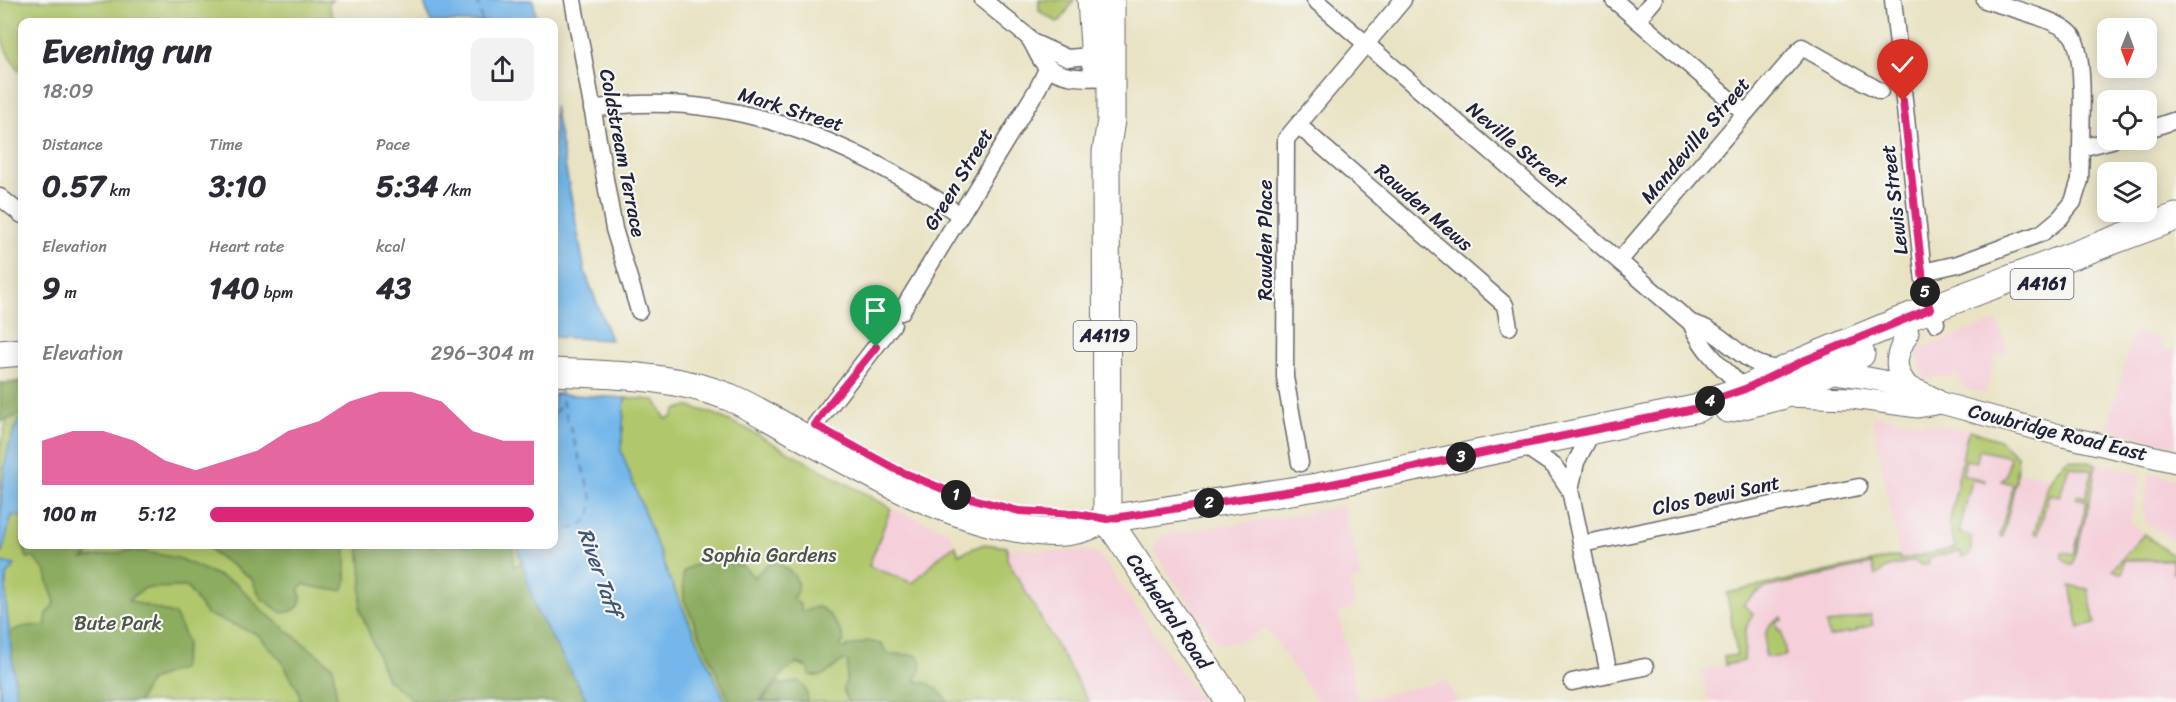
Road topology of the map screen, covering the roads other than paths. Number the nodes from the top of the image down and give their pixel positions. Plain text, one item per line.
1 (573, 0) edge
2 (983, 0) edge
3 (1091, 0) edge
4 (1111, 0) edge
5 (1315, 0) edge
6 (1403, 0) edge
7 (1614, 0) edge
8 (1654, 0) edge
9 (1893, 0) edge
10 (1985, 0) edge
11 (1637, 20) junction
12 (1034, 43) junction
13 (1365, 44) junction
14 (1103, 66) junction
15 (1048, 67) junction
16 (1880, 91) dead end
17 (592, 109) junction
18 (1745, 113) junction
19 (2176, 120) edge
20 (1298, 125) junction
21 (2157, 126) edge
22 (2097, 144) edge
23 (2081, 148) junction
24 (0, 197) edge
25 (18, 212) edge
26 (960, 214) junction
27 (2176, 217) edge
28 (2176, 235) edge
29 (1620, 260) junction
30 (1923, 272) junction
31 (639, 311) dead end
32 (1933, 316) junction
33 (1691, 323) junction
34 (1509, 327) dead end
35 (1908, 333) junction
36 (18, 352) edge
37 (0, 354) edge
38 (558, 357) edge
39 (630, 368) junction
40 (1788, 369) junction
41 (558, 372) edge
42 (1827, 372) junction
43 (1909, 388) junction
44 (1745, 389) junction
45 (1781, 396) junction
46 (1941, 403) junction
47 (1699, 408) junction
48 (815, 425) junction
49 (1593, 430) junction
50 (1522, 445) junction
51 (2176, 462) edge
52 (1300, 463) dead end
53 (1859, 486) dead end
54 (1570, 490) junction
55 (1107, 519) junction
56 (1582, 544) junction
57 (1645, 667) dead end
58 (1609, 674) junction
59 (1572, 682) dead end
60 (1230, 702) edge

1 - 17 street, Coldstream Terrace
2 - 12 street
3 - 14 main road, A4119
4 - 14 main road, A4119
5 - 13 street, Neville Street
6 - 13 street, Rawden Place
7 - 11 street
8 - 11 street
9 - 30 street, Lewis Street
10 - 23 street
11 - 18 street
12 - 14 street
12 - 15 street
13 - 20 street, Rawden Place
13 - 29 street, Neville Street
14 - 15 street
14 - 55 main road, A4119
15 - 26 street, Green Street
16 - 18 street, Mandeville Street
17 - 26 street, Mark Street
17 - 31 street, Coldstream Terrace
18 - 29 street, Mandeville Street
19 - 21 street
20 - 34 street, Rawden Mews
20 - 52 street, Rawden Place
22 - 23 street
23 - 30 street
24 - 25 street
26 - 48 street, Green Street
27 - 32 main road, A4161
28 - 32 main road, A4161
29 - 33 street, Neville Street
30 - 32 street, Lewis Street
32 - 35 main road, A4161
32 - 40 main road, A4161
33 - 40 street, Neville Street
33 - 44 street, Neville Street
35 - 42 main road, A4161
35 - 43 street
36 - 37 main road
38 - 39 main road, Cowbridge Road East / A4161
39 - 41 main road, Cowbridge Road East / A4161
39 - 48 main road, Cowbridge Road East / A4161
39 - 55 main road, Cowbridge Road East / A4161
40 - 42 street, Cowbridge Road East
40 - 44 main road, A4161
42 - 43 street, Cowbridge Road East
42 - 45 main road, A4161
43 - 46 street, Cowbridge Road East
44 - 45 street, Cowbridge Road East
44 - 47 main road, Cowbridge Road East / A4161
45 - 46 street, Cowbridge Road East
45 - 47 main road, Cowbridge Road East / A4161
46 - 51 street, Cowbridge Road East
47 - 49 main road, Cowbridge Road East / A4161
48 - 55 main road, Cowbridge Road East / A4161
49 - 50 main road, Cowbridge Road East / A4161
49 - 54 street
50 - 54 street
50 - 55 main road, Cowbridge Road East / A4161
53 - 56 street, Clos Dewi Sant
54 - 56 street
55 - 60 main road, Cathedral Road
56 - 58 street
57 - 58 street
58 - 59 street

